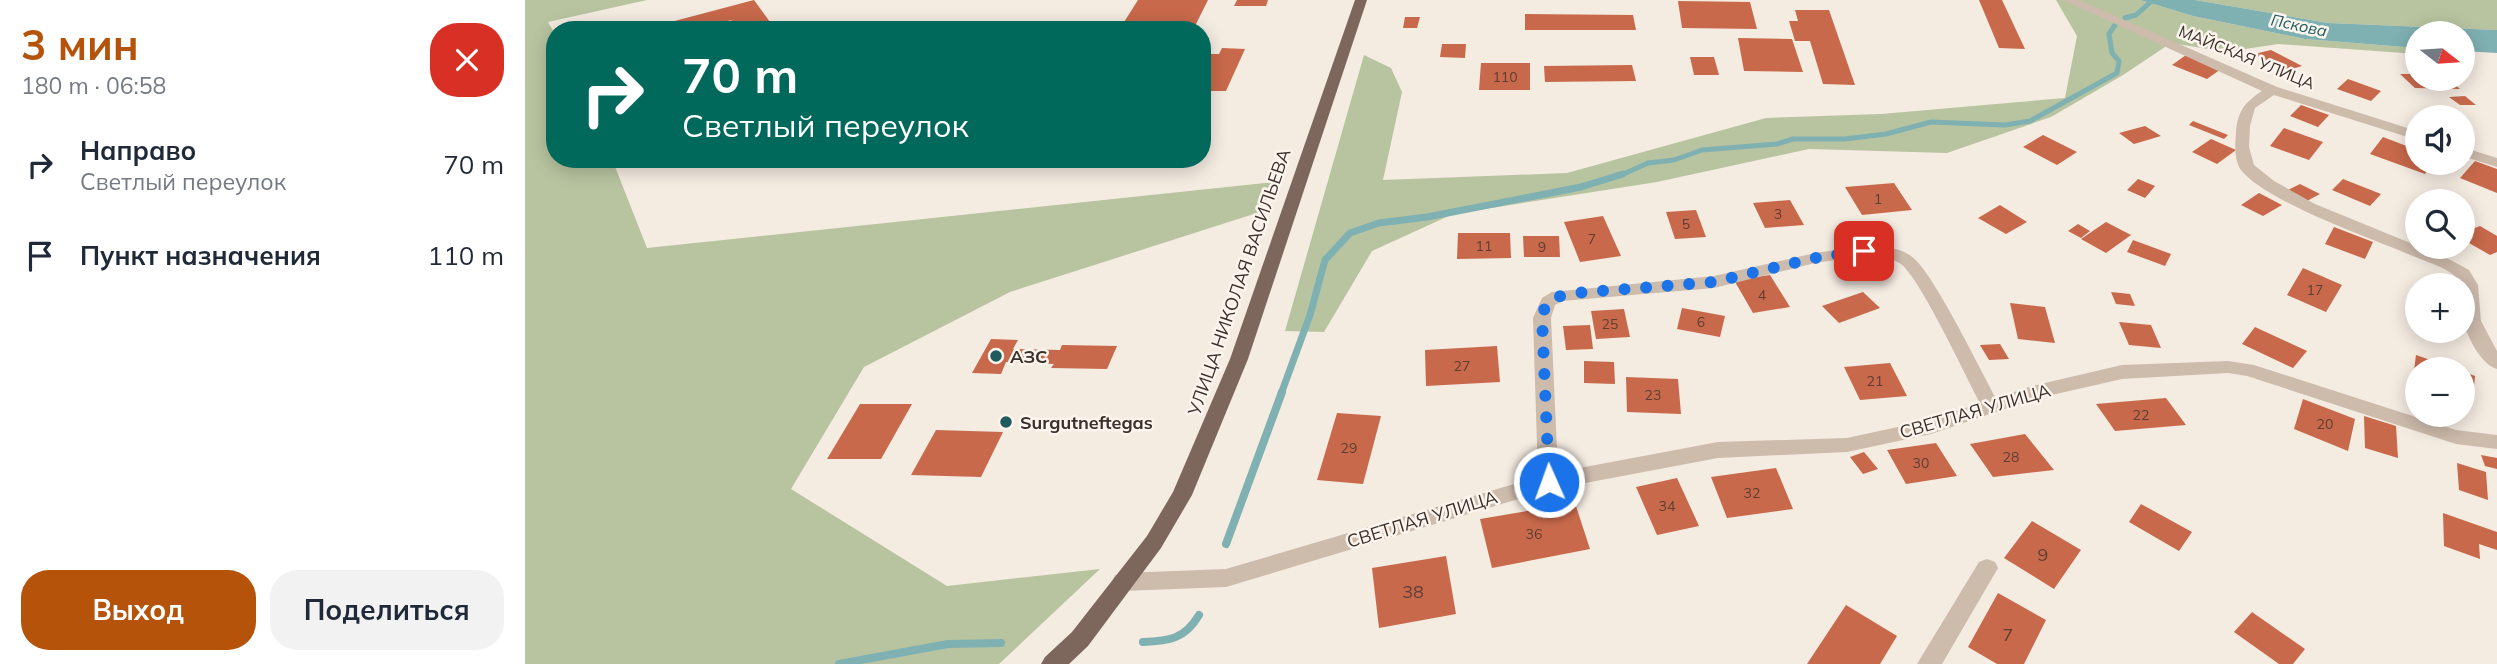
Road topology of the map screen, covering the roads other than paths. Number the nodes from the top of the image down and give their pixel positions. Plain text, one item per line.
1 (1361, 0) edge
2 (2069, 0) edge
3 (2272, 90) junction
4 (2405, 132) edge
5 (2475, 155) edge
6 (2497, 163) edge
7 (2497, 363) edge
8 (1991, 407) junction
9 (2497, 442) edge
10 (1549, 482) junction
11 (1987, 568) dead end
12 (1123, 582) junction
13 (1053, 664) edge
14 (1929, 664) edge

1 - 12 main road, УЛИЦА НИКОЛАЯ ВАСИЛЬЕВА
2 - 3 street, МАЙСКАЯ УЛИЦА
3 - 4 street, МАЙСКАЯ УЛИЦА
3 - 7 street
5 - 6 street
8 - 9 street, СВЕТЛАЯ УЛИЦА
8 - 10 street, СВЕТЛАЯ УЛИЦА
8 - 10 street
10 - 12 street, СВЕТЛАЯ УЛИЦА
11 - 14 street
12 - 13 main road, УЛИЦА НИКОЛАЯ ВАСИЛЬЕВА

